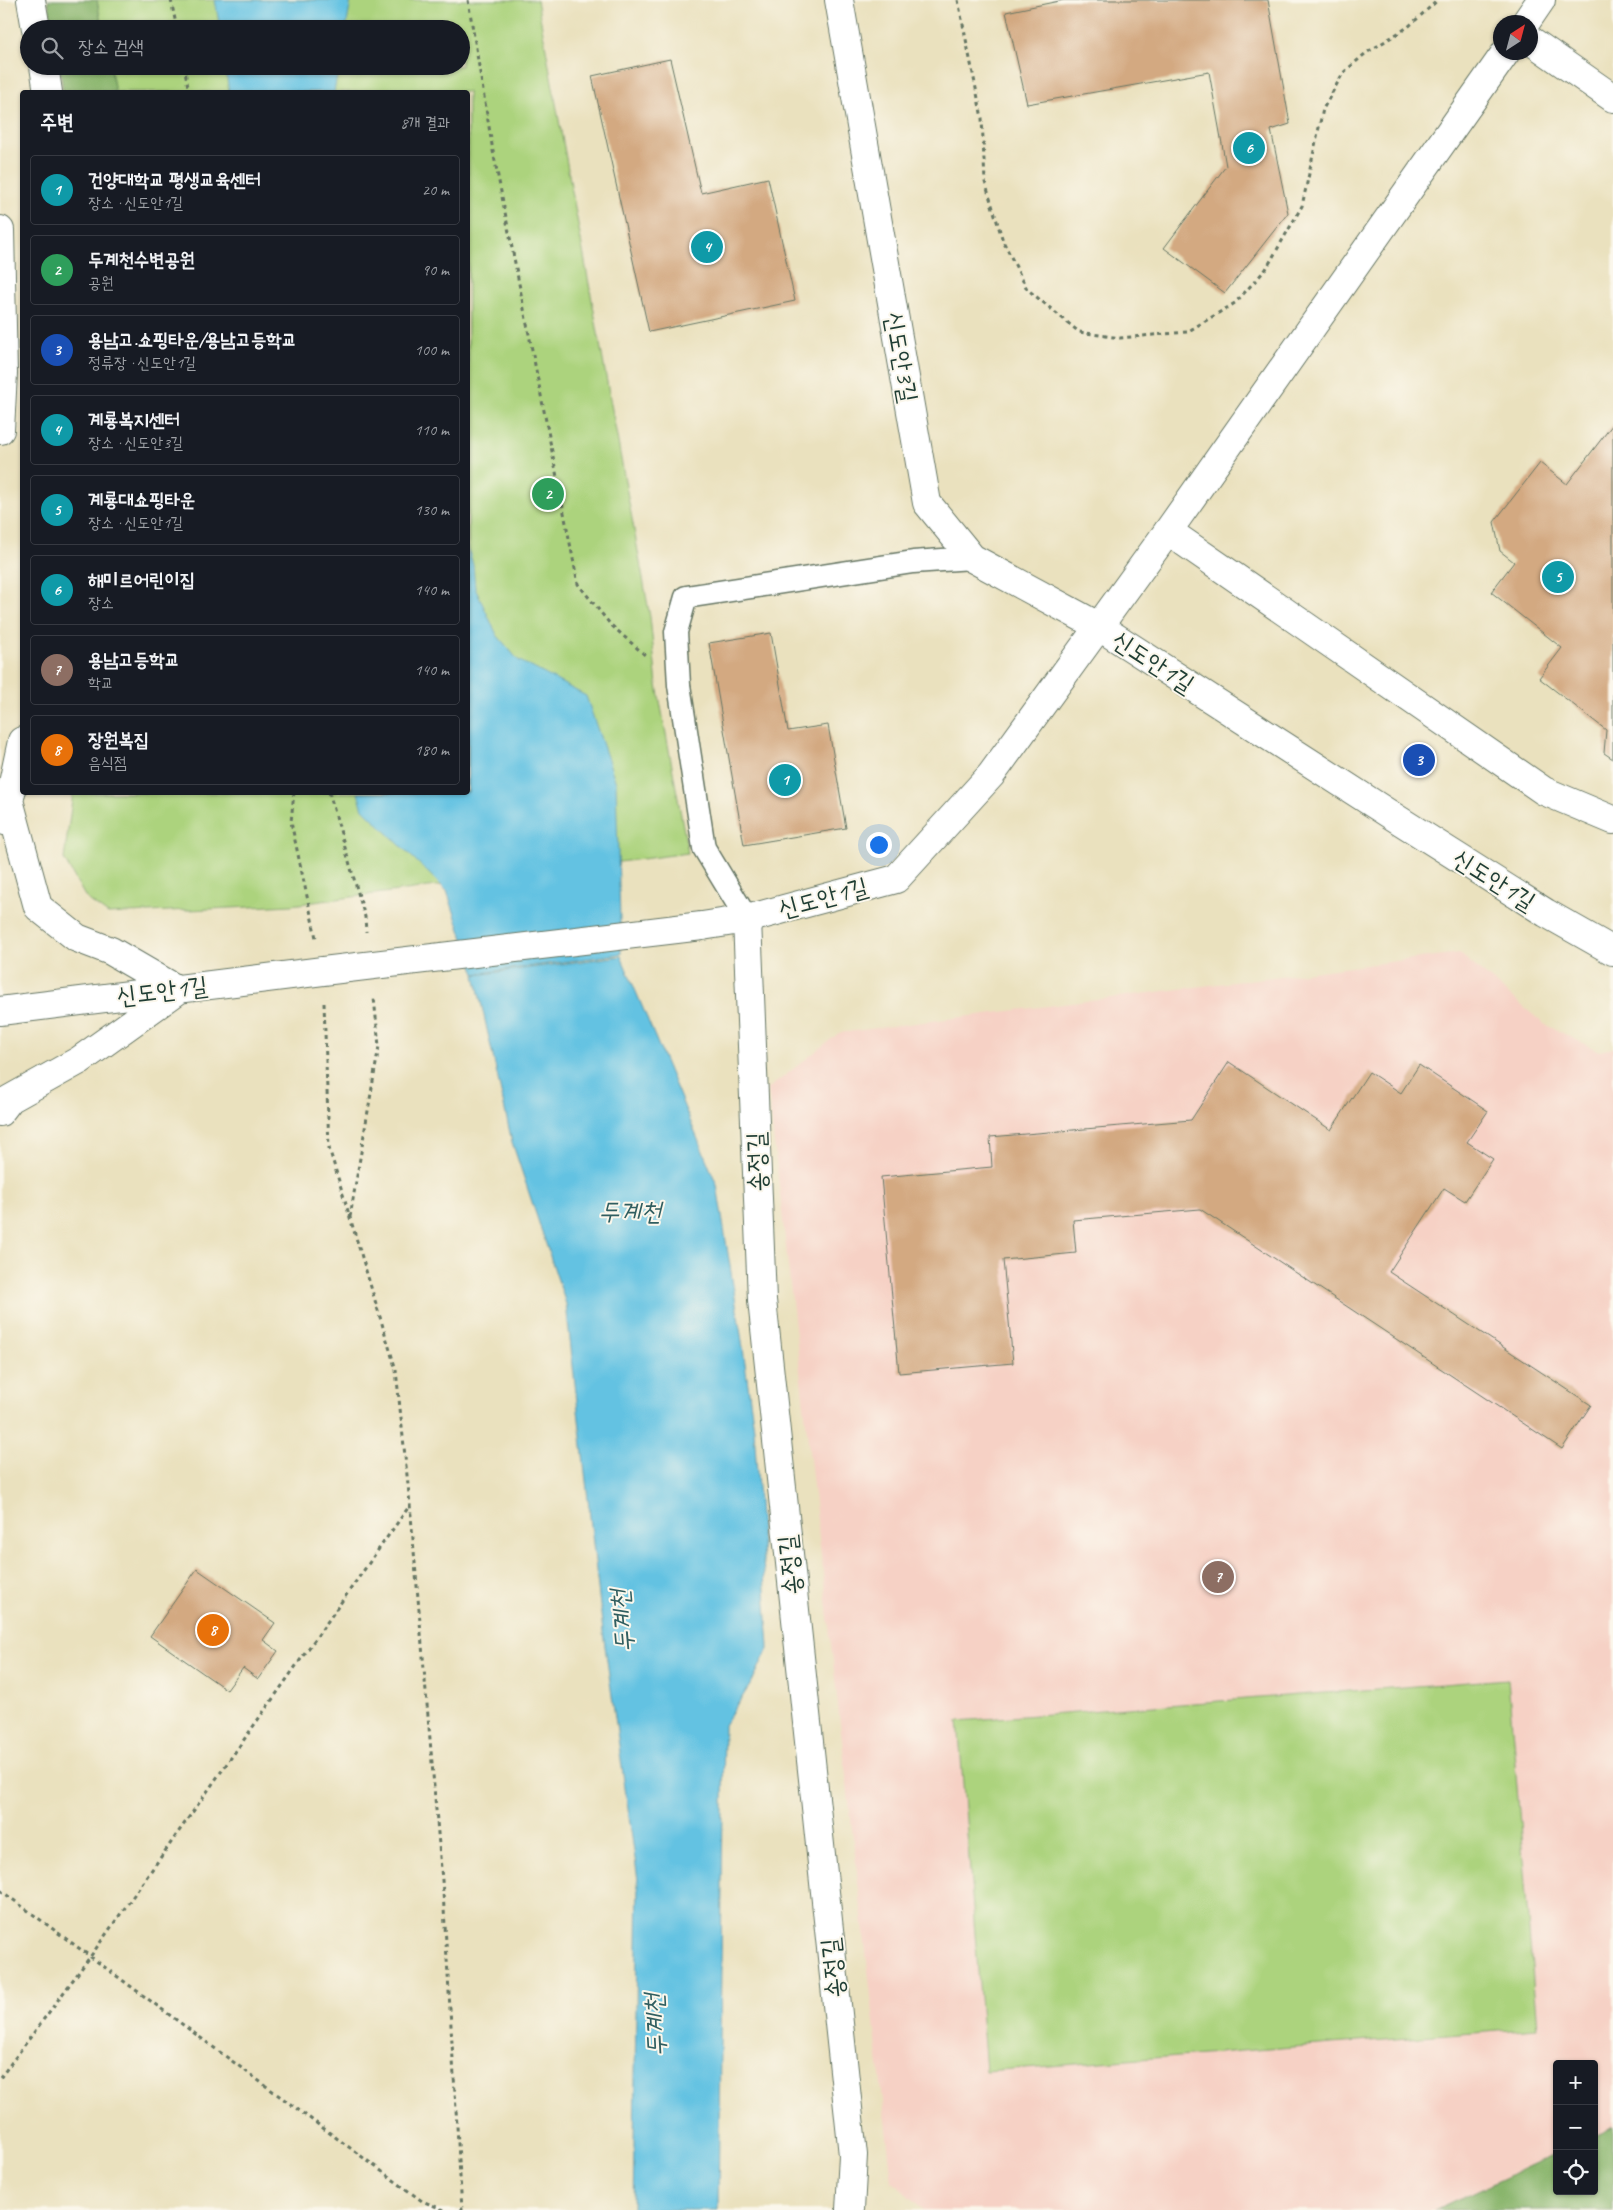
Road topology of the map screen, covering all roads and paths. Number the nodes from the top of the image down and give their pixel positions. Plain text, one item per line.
1 (31, 0) edge
2 (171, 0) edge
3 (468, 0) edge
4 (839, 0) edge
5 (958, 0) edge
6 (1438, 0) edge
7 (1542, 0) edge
8 (1531, 15) edge
9 (34, 20) edge
10 (175, 20) edge
11 (1538, 46) edge
12 (1500, 60) edge
13 (45, 75) edge
14 (186, 75) edge
15 (48, 90) edge
16 (189, 90) edge
17 (1613, 98) edge
18 (0, 230) edge
19 (0, 430) edge
20 (1168, 531) junction
21 (972, 558) junction
22 (1098, 626) junction
23 (679, 685) junction
24 (20, 752) edge
25 (294, 795) edge
26 (330, 795) edge
27 (10, 804) junction
28 (1613, 820) edge
29 (0, 837) edge
30 (747, 919) junction
31 (367, 935) dead end
32 (1613, 951) edge
33 (323, 971) junction
34 (178, 990) junction
35 (373, 991) dead end
36 (0, 1011) edge
37 (0, 1112) edge
38 (350, 1217) junction
39 (410, 1504) junction
40 (0, 1890) edge
41 (90, 1957) junction
42 (0, 2078) edge
43 (444, 2210) edge
44 (462, 2210) edge
45 (850, 2210) edge

1 - 9 street
2 - 10 path
3 - 23 path
4 - 21 street, 신도안3길
5 - 6 path
7 - 8 street
11 - 17 street
12 - 20 street
13 - 15 street
14 - 16 path
18 - 19 street
20 - 22 street
20 - 28 street
21 - 22 street, 신도안3길
21 - 23 lane
22 - 30 street, 신도안1길
22 - 32 street, 신도안1길
23 - 30 lane
24 - 27 street
25 - 33 path
26 - 31 path
27 - 29 street
27 - 34 street
30 - 33 street, 신도안1길, bridge
30 - 45 street, 송정길
33 - 34 street, 신도안1길
33 - 38 path
34 - 36 street, 신도안1길
34 - 37 street
35 - 38 path
38 - 39 path
39 - 41 path
39 - 44 path
40 - 41 path
41 - 42 path
41 - 43 path

